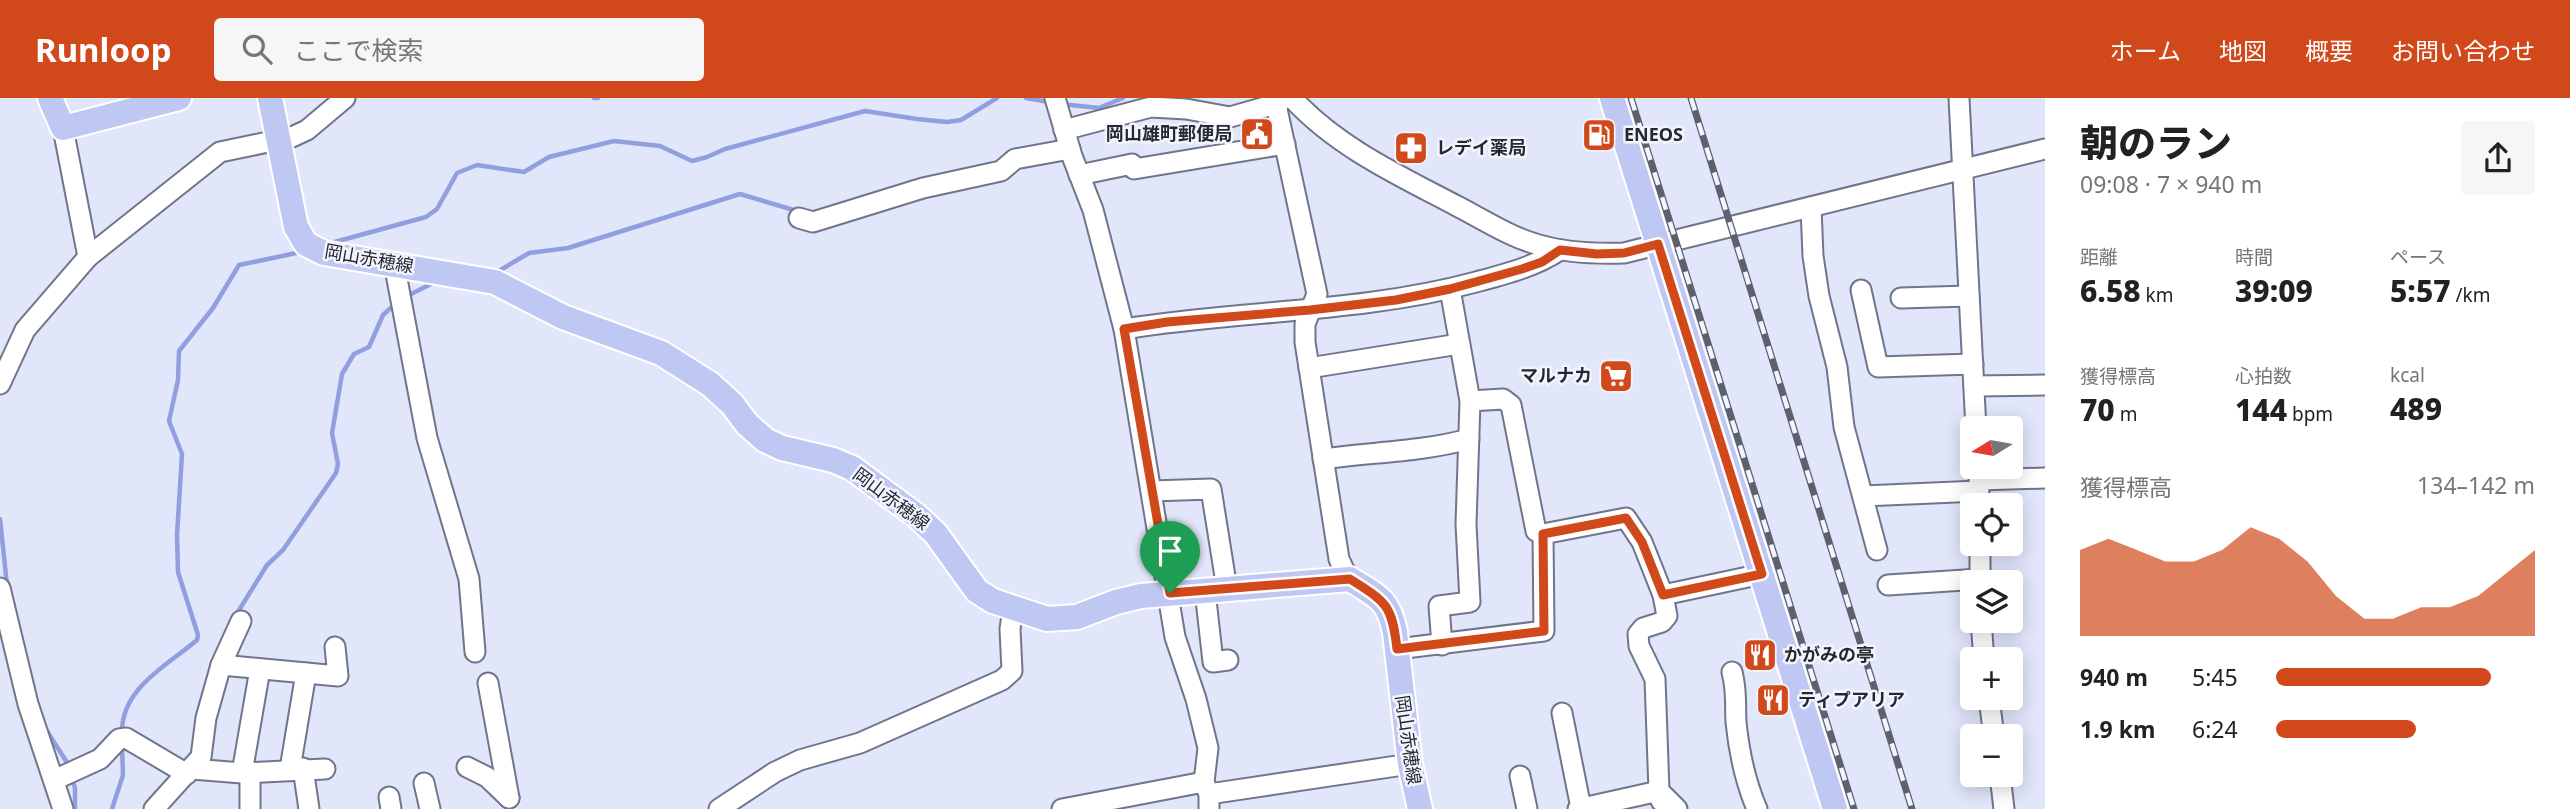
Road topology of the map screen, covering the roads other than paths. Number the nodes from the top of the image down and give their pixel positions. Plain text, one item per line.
1 (50, 98) edge
2 (179, 98) edge
3 (270, 98) edge
4 (345, 98) edge
5 (1612, 98) edge
6 (1959, 98) edge
7 (1284, 100) edge
8 (1055, 101) edge
9 (62, 128) junction
10 (280, 140) junction
11 (1067, 140) junction
12 (1284, 144) junction
13 (2045, 149) edge
14 (1962, 169) junction
15 (1079, 175) junction
16 (1811, 207) junction
17 (799, 218) dead end
18 (1658, 244) junction
19 (1560, 250) junction
20 (88, 257) junction
21 (394, 263) junction
22 (1450, 289) junction
23 (1861, 290) dead end
24 (1969, 296) junction
25 (1901, 298) dead end
26 (1310, 310) junction
27 (1124, 329) junction
28 (1459, 344) junction
29 (1973, 364) junction
30 (1309, 368) junction
31 (0, 384) edge
32 (2045, 385) edge
33 (1973, 386) junction
34 (1470, 401) junction
35 (1975, 416) edge
36 (1469, 439) junction
37 (1323, 459) junction
38 (2045, 478) edge
39 (1979, 486) edge
40 (1152, 491) junction
41 (1863, 496) junction
42 (1543, 534) junction
43 (1877, 551) dead end
44 (1762, 574) junction
45 (1350, 579) junction
46 (1960, 582) edge
47 (1888, 585) dead end
48 (0, 588) edge
49 (1216, 590) junction
50 (1170, 593) junction
51 (1663, 595) junction
52 (1013, 609) junction
53 (241, 621) dead end
54 (1442, 645) junction
55 (335, 647) dead end
56 (1397, 649) junction
57 (475, 652) dead end
58 (1228, 660) dead end
59 (221, 666) junction
60 (260, 669) junction
61 (1732, 672) dead end
62 (306, 673) junction
63 (488, 683) dead end
64 (1562, 713) dead end
65 (1410, 764) junction
66 (467, 767) dead end
67 (296, 769) junction
68 (325, 769) dead end
69 (185, 771) junction
70 (246, 773) junction
71 (65, 776) junction
72 (1520, 776) dead end
73 (424, 783) dead end
74 (2001, 787) edge
75 (1207, 795) edge
76 (1661, 800) edge
77 (510, 804) edge
78 (1587, 808) edge
79 (63, 809) edge
80 (154, 809) edge
81 (250, 809) edge
82 (309, 809) edge
83 (430, 809) edge
84 (719, 809) edge
85 (1062, 809) edge
86 (1420, 809) edge
87 (1527, 809) edge
88 (1677, 809) edge
89 (1757, 809) edge
90 (1835, 809) edge
91 (2004, 809) edge

1 - 9 main road
2 - 9 main road
3 - 10 main road, 岡山赤穂線
4 - 10 street
5 - 18 main road
6 - 14 street
7 - 11 street
7 - 12 street
7 - 19 street
8 - 11 street
9 - 20 street
10 - 20 street
10 - 21 main road, 岡山赤穂線
11 - 15 street
11 - 17 street
12 - 15 street
12 - 26 street
13 - 14 street
14 - 16 street
14 - 24 street
15 - 27 street
16 - 18 street
16 - 41 street
18 - 19 street
18 - 44 main road
19 - 22 street
20 - 31 street
21 - 52 main road, 岡山赤穂線
21 - 57 street
22 - 26 street
22 - 28 street
23 - 29 street
24 - 25 street
24 - 29 street
26 - 27 street
26 - 30 street
27 - 40 street
28 - 30 street
28 - 34 street
29 - 33 street
30 - 37 street
32 - 33 street
33 - 35 street
34 - 36 street
34 - 42 street
36 - 37 street
36 - 54 street
37 - 45 street
38 - 39 street
39 - 41 street
40 - 49 street
40 - 50 street
41 - 43 street
42 - 51 street
42 - 54 street
44 - 51 street
44 - 90 main road
45 - 49 main road, 岡山赤穂線
45 - 56 main road, 岡山赤穂線
46 - 47 street
48 - 71 street
49 - 50 main road, 岡山赤穂線
49 - 58 street
50 - 52 main road, 岡山赤穂線
50 - 75 street
51 - 76 street
52 - 84 street
53 - 59 street
54 - 56 street
55 - 62 street
56 - 65 main road, 岡山赤穂線
59 - 60 street
59 - 69 street
60 - 62 street
60 - 70 street
61 - 89 street
62 - 67 street
63 - 77 street
64 - 78 street
65 - 75 street
65 - 86 main road, 岡山赤穂線
66 - 77 street
67 - 68 street
67 - 70 street
67 - 82 street
69 - 70 street
69 - 71 street
69 - 80 street
70 - 81 street
71 - 79 street
72 - 87 street
73 - 83 street
74 - 91 street
75 - 85 street
76 - 78 street
76 - 88 street

